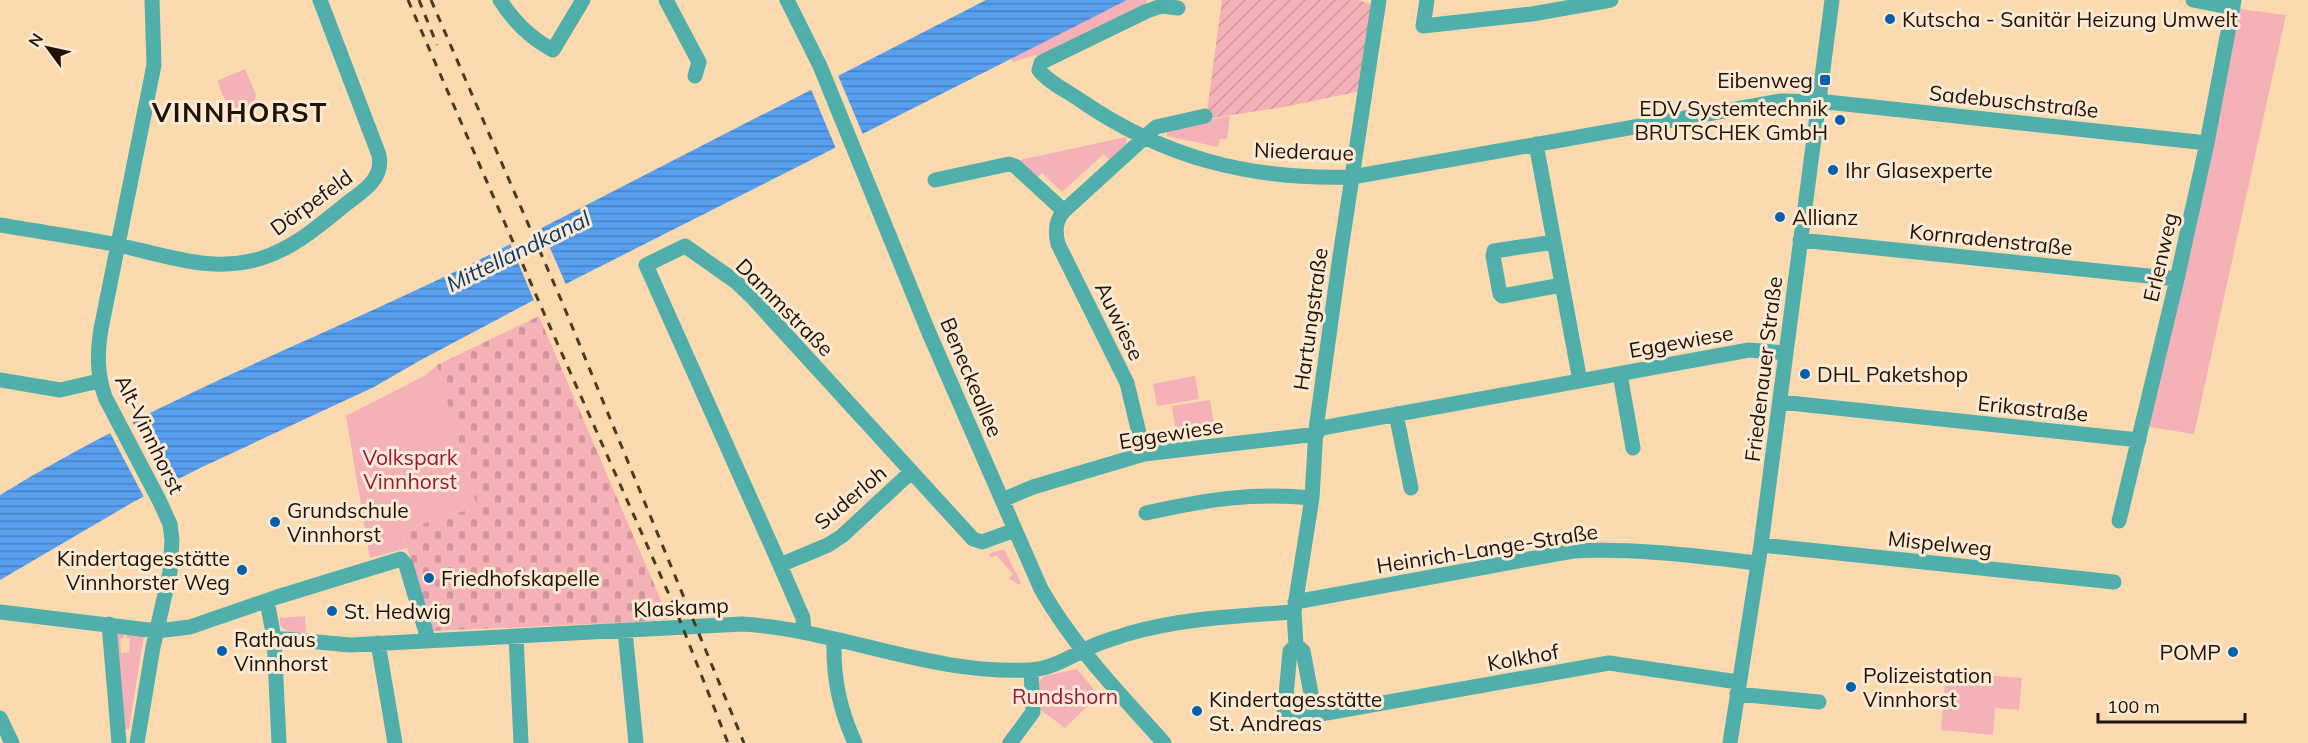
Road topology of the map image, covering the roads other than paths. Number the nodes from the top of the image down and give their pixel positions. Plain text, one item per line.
1 (152, 0) edge
2 (320, 0) edge
3 (500, 0) edge
4 (583, 0) edge
5 (666, 0) edge
6 (787, 0) edge
7 (1379, 0) edge
8 (1427, 0) edge
9 (1611, 0) edge
10 (1832, 0) edge
11 (2193, 0) edge
12 (2234, 4) edge
13 (1178, 8) dead end
14 (695, 76) dead end
15 (1817, 103) junction
16 (1205, 116) dead end
17 (1144, 138) junction
18 (2207, 143) junction
19 (1536, 144) junction
20 (1352, 177) junction
21 (935, 180) dead end
22 (1064, 211) junction
23 (0, 225) edge
24 (1800, 240) junction
25 (1554, 242) junction
26 (118, 245) junction
27 (2176, 279) junction
28 (1562, 285) junction
29 (1786, 353) junction
30 (1620, 374) junction
31 (0, 380) edge
32 (99, 381) junction
33 (1580, 381) junction
34 (1780, 402) junction
35 (1396, 414) junction
36 (1316, 431) junction
37 (2139, 440) junction
38 (1634, 448) dead end
39 (1144, 454) junction
40 (911, 472) junction
41 (1411, 488) dead end
42 (1312, 498) junction
43 (1002, 500) junction
44 (1146, 513) dead end
45 (2119, 521) dead end
46 (1015, 530) junction
47 (1761, 545) junction
48 (1758, 563) junction
49 (780, 566) junction
50 (2114, 582) dead end
51 (267, 601) junction
52 (1295, 607) junction
53 (0, 612) edge
54 (109, 624) junction
55 (157, 631) junction
56 (625, 631) junction
57 (804, 632) junction
58 (516, 636) junction
59 (274, 638) junction
60 (428, 639) junction
61 (834, 639) junction
62 (378, 643) junction
63 (1300, 648) junction
64 (1082, 651) junction
65 (1031, 670) junction
66 (1737, 688) junction
67 (1819, 702) dead end
68 (1315, 715) junction
69 (0, 718) edge
70 (12, 743) edge
71 (118, 743) edge
72 (137, 743) edge
73 (279, 743) edge
74 (395, 743) edge
75 (521, 743) edge
76 (636, 743) edge
77 (855, 743) edge
78 (1010, 743) edge
79 (1164, 743) edge
80 (1730, 743) edge

1 - 26 street, Alt-Vinnhorst
2 - 26 street, Dörpefeld
3 - 4 street
5 - 14 street
6 - 43 street, Beneckeallee
7 - 20 street, Hartungstraße
8 - 9 street
10 - 15 street, Friedenauer Straße
11 - 12 street
12 - 18 street, Erlenweg
13 - 17 street, Niederaue
15 - 18 street, Sadebuschstraße
15 - 19 street, Niederaue
15 - 24 street, Friedenauer Straße
16 - 17 street
17 - 20 street, Niederaue
17 - 22 street
18 - 27 street, Erlenweg
19 - 20 street, Niederaue
19 - 25 street
20 - 36 street, Hartungstraße
21 - 22 street
22 - 39 street, Auwiese
23 - 26 street, Dörpefeld
24 - 27 street, Kornradenstraße
24 - 29 street, Friedenauer Straße
25 - 28 street
25 - 28 street
26 - 32 street, Alt-Vinnhorst
27 - 37 street, Erlenweg
28 - 33 street
29 - 30 street, Eggewiese
29 - 34 street, Friedenauer Straße
30 - 33 street, Eggewiese
30 - 38 street, Eggewiese
31 - 32 street
32 - 55 street, Alt-Vinnhorst
33 - 35 street, Eggewiese
34 - 37 street, Erikastraße
34 - 47 street, Friedenauer Straße
35 - 36 street, Eggewiese
35 - 41 street
36 - 39 street, Eggewiese
36 - 42 street, Hartungstraße
37 - 45 street, Erlenweg
39 - 43 street, Eggewiese
40 - 46 street, Dammstraße
40 - 49 street, Suderloh
40 - 49 street, Dammstraße
42 - 44 street
42 - 52 street, Hartungstraße
43 - 46 street, Beneckeallee
46 - 64 street, Beneckeallee
47 - 48 street, Friedenauer Straße
47 - 50 street, Mispelweg
48 - 52 street, Heinrich-Lange-Straße
48 - 66 street, Friedenauer Straße
49 - 57 street, Dammstraße
51 - 55 street
51 - 59 street
51 - 60 street
52 - 63 street, Hartungstraße
52 - 64 street, Heinrich-Lange-Straße
53 - 54 street
54 - 55 street
54 - 71 street
55 - 72 street, Alt-Vinnhorst
56 - 57 street, Klaskamp
56 - 58 street, Klaskamp
56 - 76 street
57 - 61 street, Klaskamp
58 - 60 street, Klaskamp
58 - 75 street
59 - 62 street, Klaskamp
59 - 73 street
60 - 62 street, Klaskamp
61 - 65 street, Klaskamp
61 - 77 street
62 - 74 street
63 - 68 street, Hartungstraße
63 - 68 street, Hartungstraße
64 - 65 street, Klaskamp
64 - 79 street, Beneckeallee
65 - 78 street
66 - 67 street, Kolkhof
66 - 68 street, Kolkhof
66 - 80 street, Friedenauer Straße
69 - 70 street

